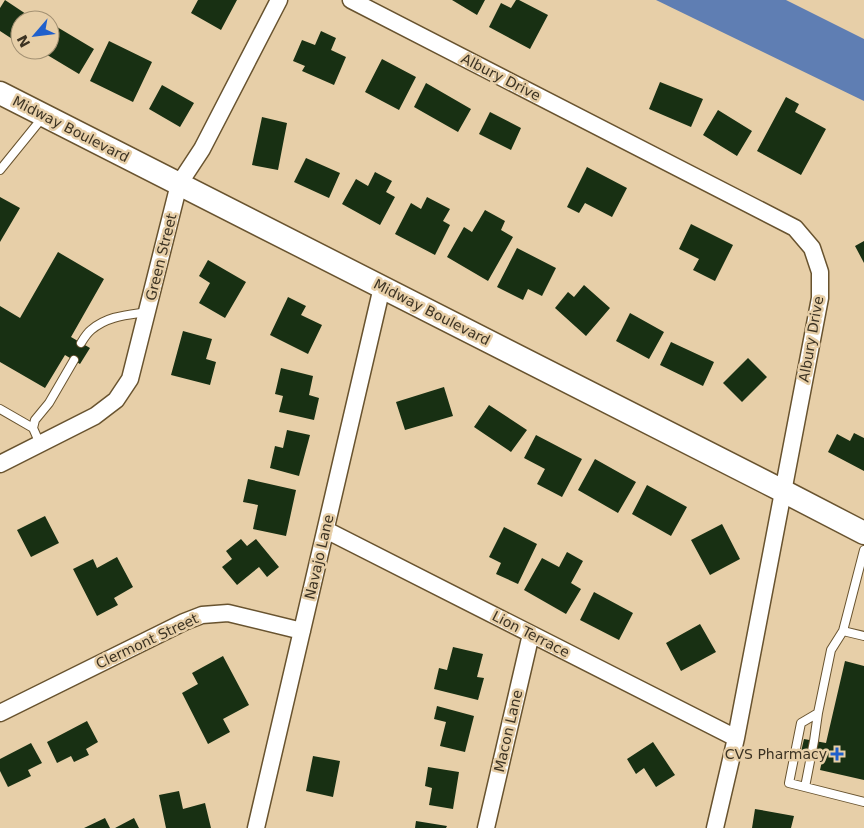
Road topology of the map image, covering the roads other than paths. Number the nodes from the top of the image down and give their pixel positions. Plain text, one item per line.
1 (279, 0) edge
2 (351, 0) edge
3 (0, 93) edge
4 (44, 115) junction
5 (0, 170) edge
6 (179, 184) junction
7 (382, 287) junction
8 (147, 312) junction
9 (81, 343) dead end
10 (74, 360) dead end
11 (0, 409) edge
12 (33, 428) junction
13 (40, 444) junction
14 (0, 464) edge
15 (783, 491) junction
16 (326, 530) junction
17 (864, 533) edge
18 (864, 550) edge
19 (843, 631) junction
20 (302, 632) junction
21 (531, 634) junction
22 (864, 636) edge
23 (818, 713) junction
24 (0, 714) edge
25 (736, 738) junction
26 (805, 787) junction
27 (864, 802) edge
28 (256, 828) edge
29 (486, 828) edge
30 (715, 828) edge

1 - 6 street, Green Street
2 - 15 street, Albury Drive
3 - 4 street, Midway Boulevard
4 - 5 lane
4 - 6 street, Midway Boulevard
6 - 7 street, Midway Boulevard
6 - 8 street, Green Street
7 - 15 street, Midway Boulevard
7 - 16 street, Navajo Lane
8 - 9 lane
8 - 13 street, Green Street
10 - 12 lane
11 - 12 lane
12 - 13 lane
13 - 14 street, Green Street
15 - 17 street, Midway Boulevard
15 - 25 street, Albury Drive
16 - 20 street, Navajo Lane
16 - 21 street, Lion Terrace
18 - 19 lane
19 - 22 lane
19 - 23 lane
20 - 24 street, Clermont Street
20 - 28 street, Navajo Lane
21 - 25 street, Lion Terrace
21 - 29 street, Macon Lane
23 - 26 lane
23 - 26 lane
25 - 30 street, Albury Drive
26 - 27 lane

